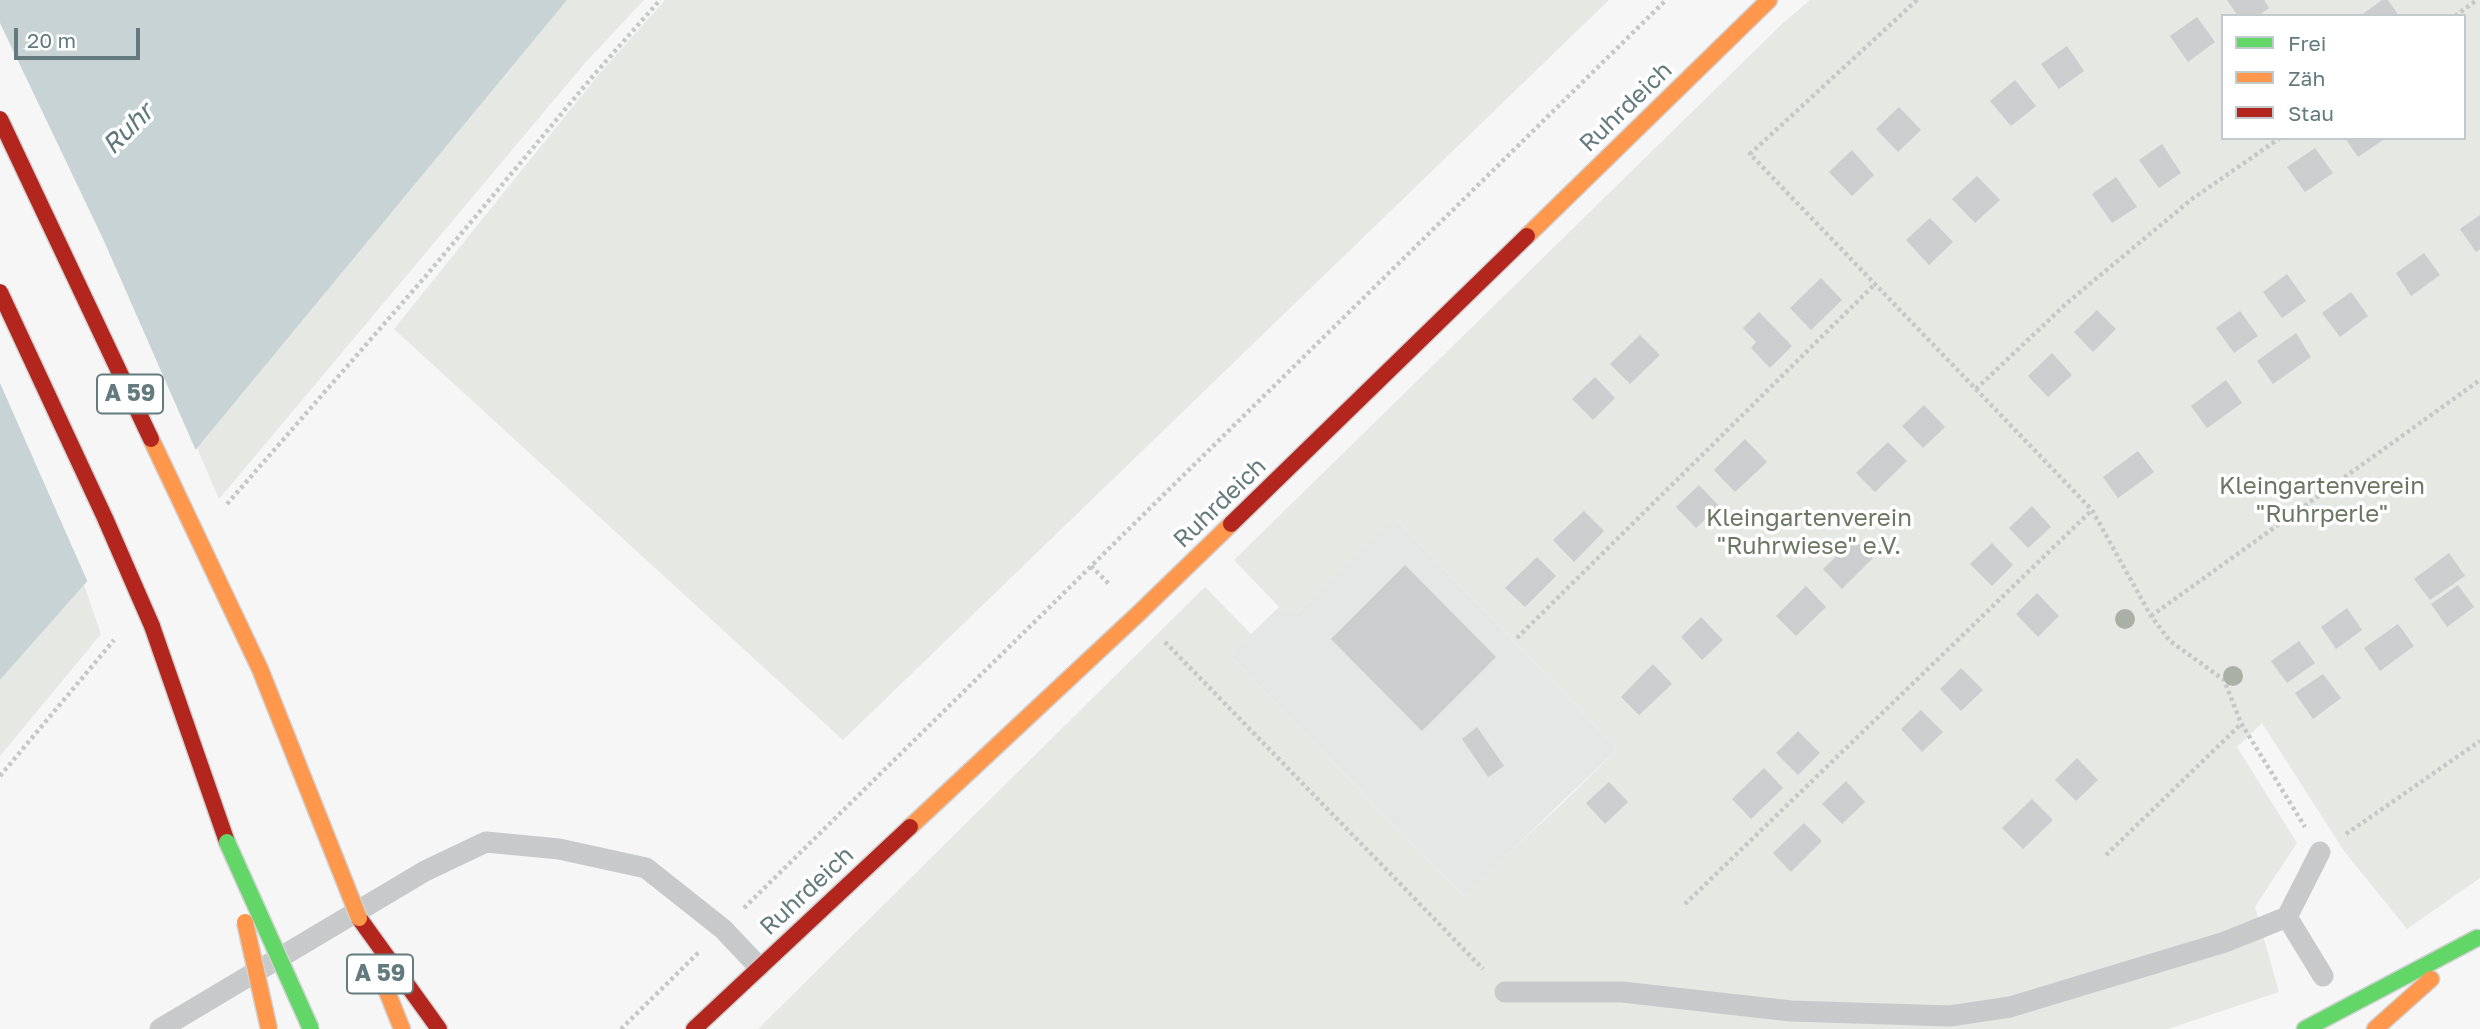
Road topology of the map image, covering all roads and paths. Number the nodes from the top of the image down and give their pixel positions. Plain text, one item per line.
1 (660, 0) edge
2 (1666, 0) edge
3 (1769, 0) edge
4 (1917, 0) edge
5 (2477, 0) edge
6 (2458, 14) edge
7 (0, 118) edge
8 (2277, 140) edge
9 (1876, 284) junction
10 (0, 292) edge
11 (2480, 380) edge
12 (1976, 389) junction
13 (2092, 510) junction
14 (221, 511) dead end
15 (1091, 566) junction
16 (1138, 614) junction
17 (2151, 616) junction
18 (1517, 638) dead end
19 (114, 640) dead end
20 (2241, 723) junction
21 (2480, 741) edge
22 (0, 776) edge
23 (227, 842) junction
24 (2320, 852) junction
25 (2106, 855) dead end
26 (1685, 904) dead end
27 (2287, 917) junction
28 (359, 918) junction
29 (723, 929) junction
30 (2478, 937) edge
31 (760, 967) junction
32 (2323, 976) dead end
33 (1505, 992) joint
34 (160, 1029) edge
35 (269, 1029) edge
36 (311, 1029) edge
37 (402, 1029) edge
38 (439, 1029) edge
39 (621, 1029) edge
40 (694, 1029) edge
41 (2305, 1029) edge
42 (2375, 1029) edge

1 - 14 path
2 - 15 path
3 - 16 main road, Ruhrdeich
4 - 9 path
5 - 6 path
7 - 28 main road, A 59, bridge
8 - 12 path
9 - 12 path
9 - 18 path
10 - 23 main road, A 59, bridge
11 - 17 path
12 - 13 path
13 - 17 path
13 - 26 path
15 - 16 path
15 - 29 path
16 - 31 main road, Ruhrdeich
16 - 33 path
17 - 20 path
19 - 22 path
20 - 24 path
20 - 25 path
21 - 24 path
23 - 35 main road, bridge
23 - 36 main road, A 59, bridge
24 - 27 lane
27 - 32 lane
27 - 33 lane
28 - 37 main road, A 59
28 - 38 main road
29 - 31 lane
29 - 34 lane
29 - 39 path
30 - 41 main road
30 - 42 main road
31 - 40 main road, Ruhrdeich

